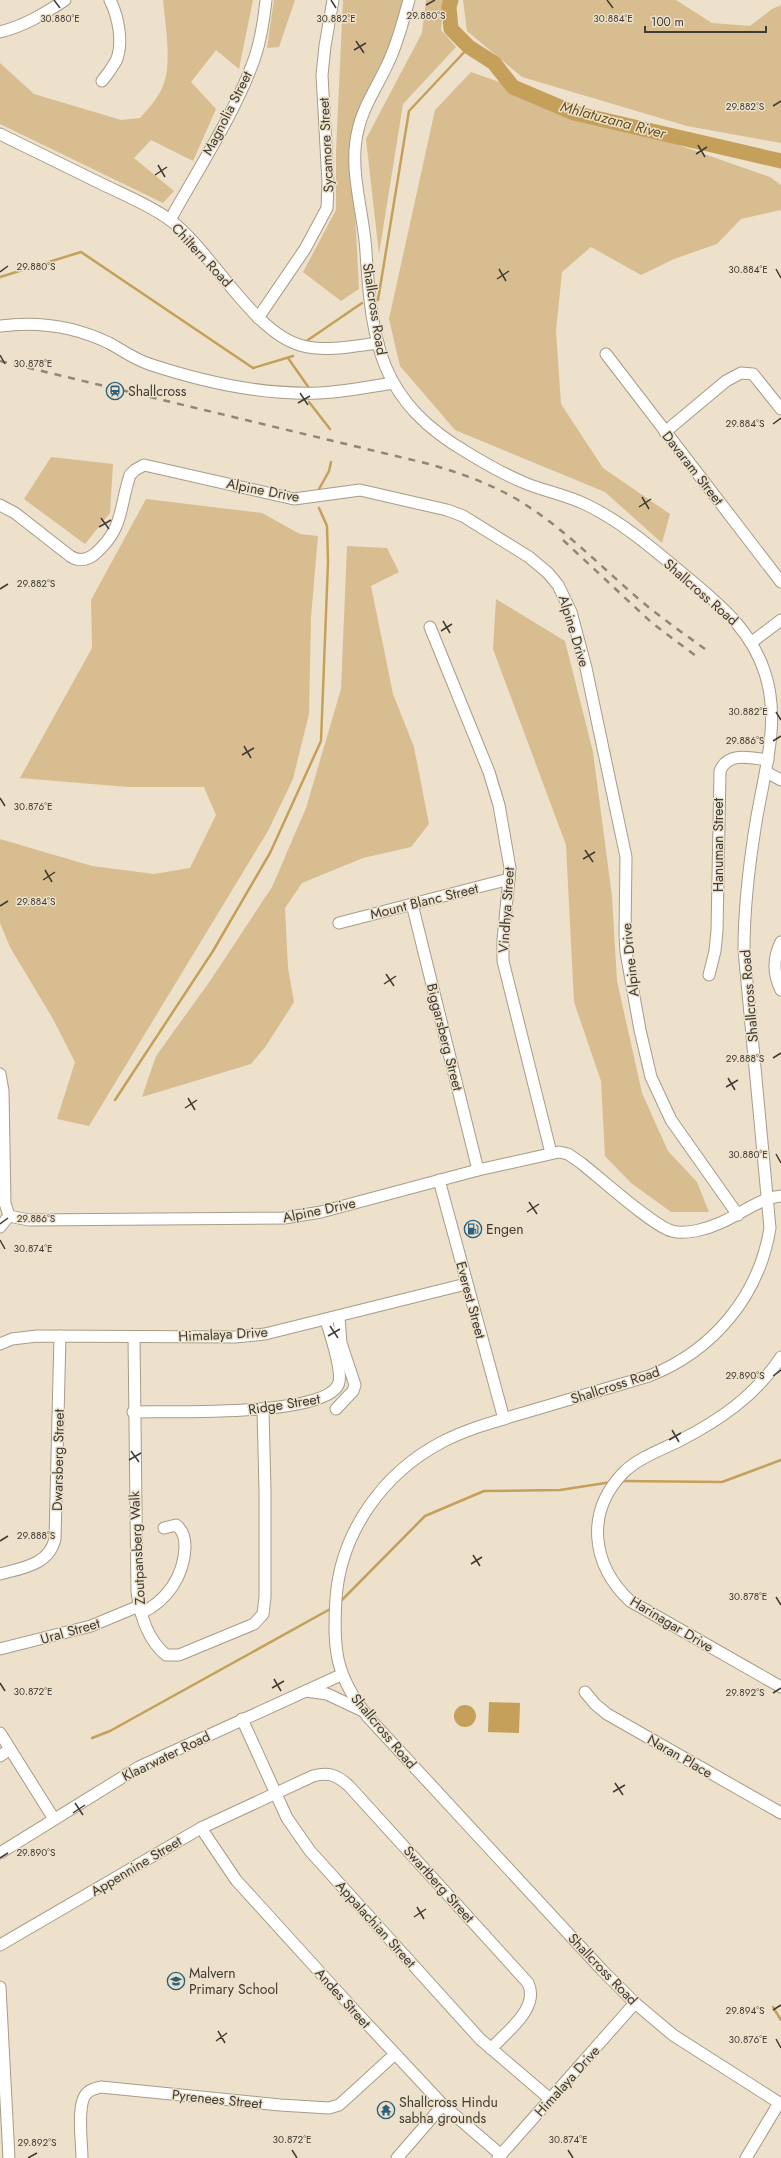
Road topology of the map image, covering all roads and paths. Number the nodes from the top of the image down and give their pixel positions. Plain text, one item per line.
1 (110, 0) edge
2 (266, 0) edge
3 (333, 0) edge
4 (409, 0) edge
5 (62, 1) edge
6 (0, 32) edge
7 (102, 81) dead end
8 (0, 134) edge
9 (170, 220) junction
10 (258, 318) junction
11 (0, 326) edge
12 (378, 343) junction
13 (606, 354) dead end
14 (393, 383) junction
15 (781, 410) edge
16 (665, 432) junction
17 (0, 504) edge
18 (781, 582) edge
19 (781, 620) edge
20 (430, 627) dead end
21 (752, 642) junction
22 (768, 760) junction
23 (766, 772) junction
24 (781, 780) edge
25 (509, 879) junction
26 (412, 904) junction
27 (339, 923) dead end
28 (781, 942) edge
29 (709, 975) dead end
30 (781, 990) edge
31 (0, 1074) edge
32 (2, 1127) edge
33 (551, 1153) junction
34 (478, 1170) junction
35 (440, 1180) junction
36 (781, 1196) edge
37 (768, 1198) junction
38 (738, 1215) junction
39 (9, 1216) junction
40 (0, 1227) edge
41 (466, 1284) junction
42 (339, 1317) junction
43 (326, 1320) junction
44 (60, 1336) junction
45 (134, 1337) junction
46 (0, 1344) edge
47 (781, 1357) edge
48 (336, 1409) dead end
49 (263, 1410) junction
50 (133, 1412) junction
51 (504, 1419) junction
52 (164, 1528) dead end
53 (0, 1574) edge
54 (140, 1610) junction
55 (0, 1650) edge
56 (341, 1675) junction
57 (781, 1687) edge
58 (306, 1691) junction
59 (585, 1692) dead end
60 (364, 1712) junction
61 (242, 1719) junction
62 (0, 1733) edge
63 (10, 1750) junction
64 (0, 1756) edge
65 (276, 1793) junction
66 (781, 1813) edge
67 (54, 1819) junction
68 (201, 1828) junction
69 (0, 1853) edge
70 (0, 1945) edge
71 (0, 1987) edge
72 (635, 2004) junction
73 (491, 2049) junction
74 (395, 2054) junction
75 (550, 2099) junction
76 (780, 2104) edge
77 (443, 2105) junction
78 (500, 2156) edge
79 (9, 2158) edge
80 (82, 2158) edge
81 (397, 2158) edge
82 (746, 2158) edge

1 - 7 street
2 - 9 street, Magnolia Street
3 - 10 street, Sycamore Street
4 - 12 street, Shallcross Road
5 - 6 street
8 - 9 street, Chiltern Road
9 - 10 street, Chiltern Road
10 - 12 street, Chiltern Road
11 - 14 street
12 - 14 street, Shallcross Road
13 - 16 street, Davaram Street
14 - 21 street, Shallcross Road
15 - 16 street
16 - 18 street, Davaram Street
17 - 38 street, Alpine Drive
19 - 21 street
20 - 25 street, Vindhya Street
21 - 22 street, Shallcross Road
22 - 23 street, Shallcross Road
22 - 29 street, Hanuman Street
23 - 24 street
23 - 37 street, Shallcross Road
25 - 26 street, Mount Blanc Street
25 - 33 street, Vindhya Street
26 - 27 street, Mount Blanc Street
26 - 34 street, Biggarsberg Street
28 - 30 street
31 - 32 street
32 - 39 street
33 - 34 street, Alpine Drive
33 - 38 street, Alpine Drive
34 - 35 street, Alpine Drive
35 - 39 street, Alpine Drive
35 - 41 street, Everest Street
36 - 37 street, Alpine Drive
37 - 38 street, Alpine Drive
37 - 51 street, Shallcross Road
39 - 40 street
41 - 42 street, Himalaya Drive
41 - 51 street, Everest Street
42 - 43 street, Himalaya Drive
42 - 48 street
43 - 45 street, Himalaya Drive
43 - 49 street, Ridge Street
44 - 45 street, Himalaya Drive
44 - 46 street, Himalaya Drive
44 - 53 street, Dwarsberg Street
45 - 50 street, Zoutpansberg Walk
47 - 57 street, Harinagar Drive
49 - 50 street, Ridge Street
49 - 54 street, Zoutpansberg Walk
50 - 54 street, Zoutpansberg Walk
51 - 56 street, Shallcross Road
52 - 54 street, Ural Street
54 - 55 street, Ural Street
56 - 58 street, Klaarwater Road
56 - 60 street, Shallcross Road
58 - 60 street
58 - 61 street, Klaarwater Road
59 - 66 street, Naran Place
60 - 72 street, Shallcross Road
61 - 65 street, Appalachian Street
61 - 67 street, Klaarwater Road
62 - 63 street
63 - 64 street
63 - 67 street
65 - 68 street, Appennine Street
65 - 73 street, Appalachian Street
65 - 73 street, Swartberg Street
67 - 69 street, Klaarwater Road
68 - 70 street, Appennine Street
68 - 74 street, Andes Street
71 - 79 street
72 - 75 street, Himalaya Drive
72 - 76 street, Shallcross Road
73 - 75 street, Appalachian Street
74 - 77 street, Andes Street
74 - 80 street, Pyrenees Street
75 - 78 street, Himalaya Drive
76 - 82 street
77 - 78 street, Andes Street
77 - 81 street

